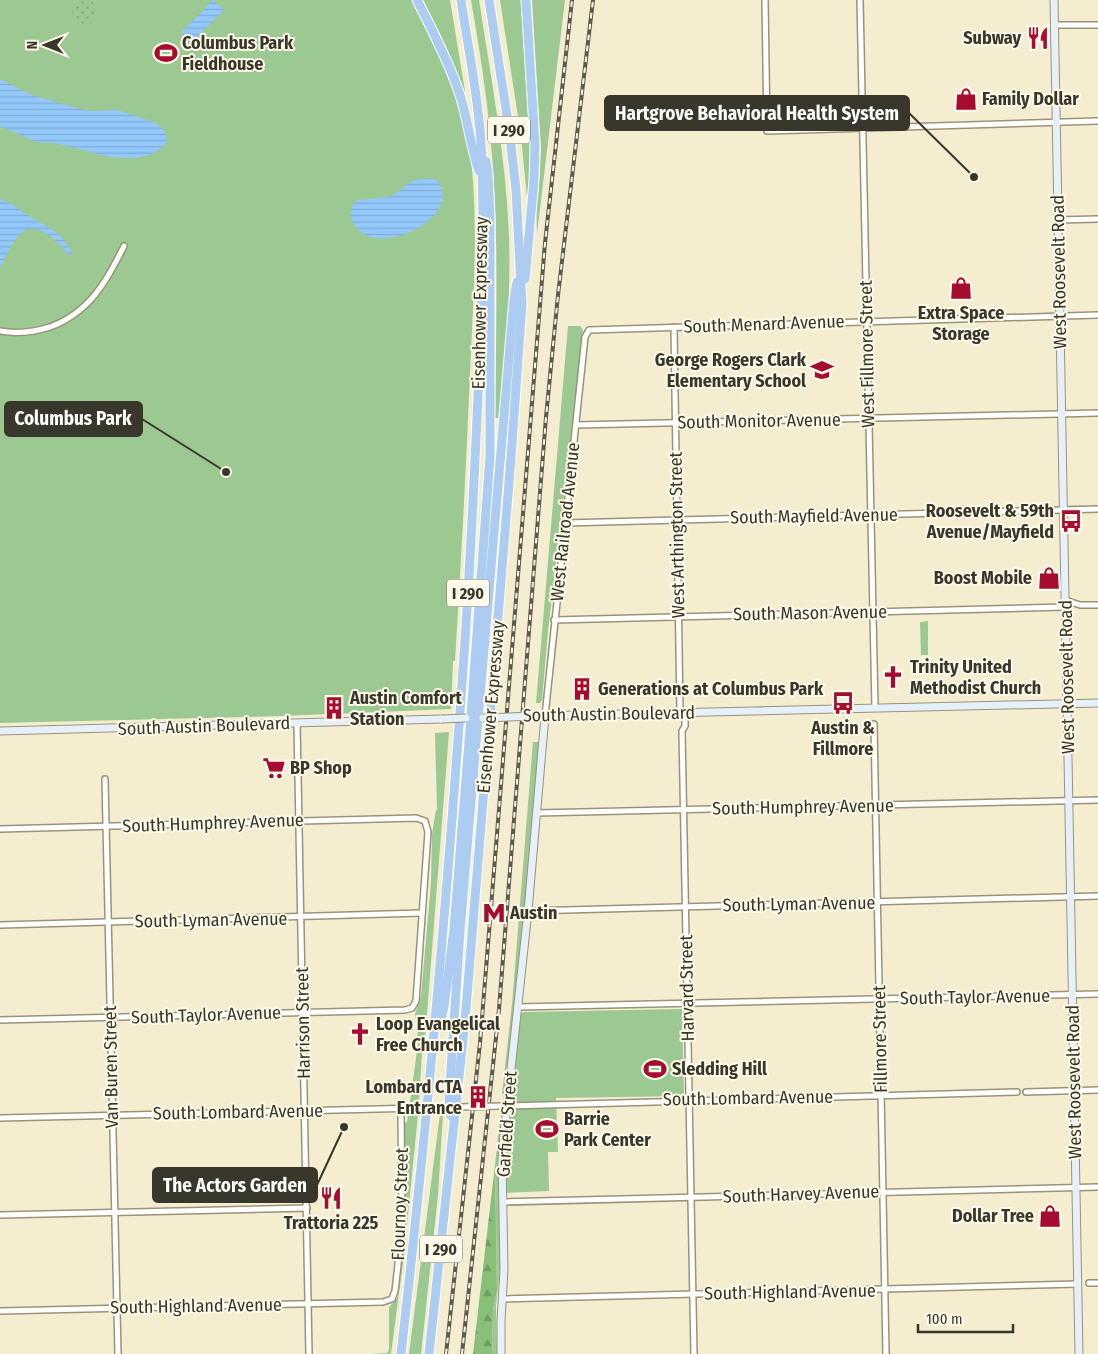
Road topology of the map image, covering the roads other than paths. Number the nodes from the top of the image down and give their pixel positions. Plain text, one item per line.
1 (418, 0) edge
2 (461, 0) edge
3 (489, 0) edge
4 (526, 0) edge
5 (765, 0) edge
6 (860, 0) edge
7 (1054, 0) edge
8 (1054, 25) junction
9 (1098, 25) edge
10 (1098, 121) edge
11 (1056, 122) junction
12 (863, 128) junction
13 (481, 139) junction
14 (482, 180) junction
15 (1098, 219) edge
16 (1058, 220) junction
17 (124, 246) dead end
18 (520, 261) junction
19 (522, 304) junction
20 (1098, 314) edge
21 (1060, 315) junction
22 (866, 321) junction
23 (674, 327) junction
24 (588, 330) joint
25 (0, 331) edge
26 (1062, 413) junction
27 (1098, 413) edge
28 (868, 418) junction
29 (676, 423) junction
30 (576, 426) junction
31 (1098, 509) edge
32 (1064, 510) junction
33 (870, 515) junction
34 (677, 520) junction
35 (565, 522) junction
36 (1065, 603) junction
37 (1098, 605) edge
38 (872, 611) junction
39 (679, 616) junction
40 (554, 620) junction
41 (1098, 703) edge
42 (1067, 704) junction
43 (875, 708) junction
44 (683, 713) junction
45 (545, 716) junction
46 (475, 718) junction
47 (297, 723) junction
48 (874, 724) dead end
49 (0, 731) edge
50 (105, 779) dead end
51 (1098, 800) edge
52 (1069, 801) junction
53 (876, 805) junction
54 (684, 810) junction
55 (537, 813) junction
56 (299, 820) junction
57 (106, 826) junction
58 (0, 828) edge
59 (1098, 896) edge
60 (1071, 897) junction
61 (878, 902) junction
62 (685, 907) junction
63 (528, 911) junction
64 (422, 913) junction
65 (300, 918) junction
66 (108, 922) junction
67 (0, 925) edge
68 (1072, 994) junction
69 (1098, 994) edge
70 (880, 999) junction
71 (687, 1004) junction
72 (518, 1008) junction
73 (302, 1012) junction
74 (110, 1018) junction
75 (0, 1020) edge
76 (433, 1047) junction
77 (1074, 1090) junction
78 (1098, 1090) edge
79 (1016, 1092) dead end
80 (1026, 1092) dead end
81 (881, 1095) junction
82 (690, 1100) junction
83 (504, 1106) junction
84 (401, 1108) junction
85 (304, 1111) junction
86 (112, 1116) junction
87 (0, 1118) edge
88 (452, 1144) junction
89 (1076, 1187) junction
90 (1098, 1187) edge
91 (883, 1192) junction
92 (691, 1197) junction
93 (503, 1202) junction
94 (307, 1208) junction
95 (114, 1212) junction
96 (0, 1215) edge
97 (1089, 1283) dead end
98 (1098, 1283) edge
99 (1078, 1284) junction
100 (885, 1289) junction
101 (693, 1294) junction
102 (392, 1299) joint
103 (503, 1299) junction
104 (308, 1303) junction
105 (116, 1308) junction
106 (0, 1311) edge
107 (118, 1354) edge
108 (309, 1354) edge
109 (401, 1354) edge
110 (429, 1354) edge
111 (502, 1354) edge
112 (694, 1354) edge
113 (886, 1354) edge
114 (1079, 1354) edge

1 - 14 highway
2 - 13 highway, Eisenhower Expressway / I 290
3 - 18 highway, Eisenhower Expressway / I 290
4 - 19 highway
5 - 12 street
6 - 12 street, West Fillmore Street
7 - 8 street, West Roosevelt Road
8 - 9 street
8 - 11 street, West Roosevelt Road
10 - 11 street
11 - 12 street
11 - 16 street, West Roosevelt Road
12 - 22 street, West Fillmore Street
13 - 14 highway, Eisenhower Expressway / I 290
13 - 46 highway
14 - 76 highway, Eisenhower Expressway / I 290
15 - 16 street
16 - 21 street, West Roosevelt Road
17 - 25 street
18 - 19 highway, Eisenhower Expressway / I 290
18 - 46 highway
19 - 88 highway, Eisenhower Expressway / I 290
20 - 21 street, South Menard Avenue
21 - 22 street, South Menard Avenue
21 - 26 street, West Roosevelt Road
22 - 23 street, South Menard Avenue
22 - 28 street, West Fillmore Street
23 - 24 street, South Menard Avenue
23 - 29 street, West Arthington Street
24 - 30 street, West Railroad Avenue
26 - 27 street, South Monitor Avenue
26 - 28 street, South Monitor Avenue
26 - 32 street, West Roosevelt Road
28 - 29 street, South Monitor Avenue
28 - 33 street, West Fillmore Street
29 - 30 street, South Monitor Avenue
29 - 34 street, West Arthington Street
30 - 35 street, West Railroad Avenue
31 - 32 street, South Mayfield Avenue
32 - 33 street, South Mayfield Avenue
32 - 36 street, West Roosevelt Road
33 - 34 street, South Mayfield Avenue
33 - 38 street, West Fillmore Street
34 - 35 street, South Mayfield Avenue
34 - 39 street, West Arthington Street
35 - 40 street, West Railroad Avenue
36 - 37 street, South Mason Avenue
36 - 38 street, South Mason Avenue
36 - 42 street, West Roosevelt Road
38 - 39 street, South Mason Avenue
38 - 43 street, West Fillmore Street
39 - 40 street, South Mason Avenue
39 - 44 street, West Arthington Street
40 - 45 street, West Railroad Avenue
41 - 42 street, South Austin Boulevard
42 - 43 street, South Austin Boulevard
42 - 52 street, West Roosevelt Road
43 - 44 street, South Austin Boulevard
44 - 45 street, South Austin Boulevard
44 - 54 street, Harvard Street
45 - 46 street, South Austin Boulevard, bridge
45 - 55 street, Garfield Street
46 - 47 street, South Austin Boulevard, bridge
46 - 76 highway
46 - 88 highway
47 - 49 street, South Austin Boulevard
47 - 56 street, Harrison Street
48 - 53 street, Fillmore Street
50 - 57 street, Van Buren Street
51 - 52 street, South Humphrey Avenue
52 - 53 street, South Humphrey Avenue
52 - 60 street, West Roosevelt Road
53 - 54 street, South Humphrey Avenue
53 - 61 street, Fillmore Street
54 - 55 street, South Humphrey Avenue
54 - 62 street, Harvard Street
55 - 63 street, Garfield Street
56 - 57 street, South Humphrey Avenue
56 - 64 street, South Humphrey Avenue
56 - 65 street, Harrison Street
57 - 58 street, South Humphrey Avenue
57 - 66 street, Van Buren Street
59 - 60 street, South Lyman Avenue
60 - 61 street, South Lyman Avenue
60 - 68 street, West Roosevelt Road
61 - 62 street, South Lyman Avenue
61 - 70 street, Fillmore Street
62 - 63 street, South Lyman Avenue
62 - 71 street, Harvard Street
63 - 72 street, Garfield Street
64 - 65 street, South Lyman Avenue
64 - 73 street, South Taylor Avenue
65 - 66 street, South Lyman Avenue
65 - 73 street, Harrison Street
66 - 67 street, South Lyman Avenue
66 - 74 street, Van Buren Street
68 - 69 street, South Taylor Avenue
68 - 70 street, South Taylor Avenue
68 - 77 street, West Roosevelt Road
70 - 71 street, South Taylor Avenue
70 - 81 street, Fillmore Street
71 - 72 street, South Taylor Avenue
71 - 82 street, Harvard Street
72 - 83 street, Garfield Street
73 - 74 street, South Taylor Avenue
73 - 85 street, Harrison Street
74 - 75 street, South Taylor Avenue
74 - 86 street, Van Buren Street
76 - 109 highway, Eisenhower Expressway / I 290
77 - 78 street
77 - 80 street
77 - 89 street, West Roosevelt Road
79 - 81 street, South Lombard Avenue
81 - 82 street, South Lombard Avenue
81 - 91 street, Fillmore Street
82 - 83 street, South Lombard Avenue
82 - 92 street, Harvard Street
83 - 84 street, South Lombard Avenue, bridge
83 - 93 street, Garfield Street
84 - 85 street, South Lombard Avenue
84 - 102 street, Flournoy Street
85 - 86 street, South Lombard Avenue
85 - 94 street, Harrison Street
86 - 87 street, South Lombard Avenue
86 - 95 street, Van Buren Street
88 - 110 highway, Eisenhower Expressway / I 290
89 - 90 street, South Harvey Avenue
89 - 91 street, South Harvey Avenue
89 - 99 street, West Roosevelt Road
91 - 92 street, South Harvey Avenue
91 - 100 street, Fillmore Street
92 - 93 street, South Harvey Avenue
92 - 101 street, Harvard Street
93 - 103 street, Garfield Street
94 - 95 street
94 - 104 street, Harrison Street
95 - 96 street
95 - 105 street, Van Buren Street
97 - 98 street
99 - 100 street, South Highland Avenue
99 - 114 street, West Roosevelt Road
100 - 101 street, South Highland Avenue
100 - 113 street, Fillmore Street
101 - 103 street, South Highland Avenue
101 - 112 street, Harvard Street
102 - 104 street, South Highland Avenue
103 - 111 street, Garfield Street
104 - 105 street, South Highland Avenue
104 - 108 street, Harrison Street
105 - 106 street, South Highland Avenue
105 - 107 street, Van Buren Street

